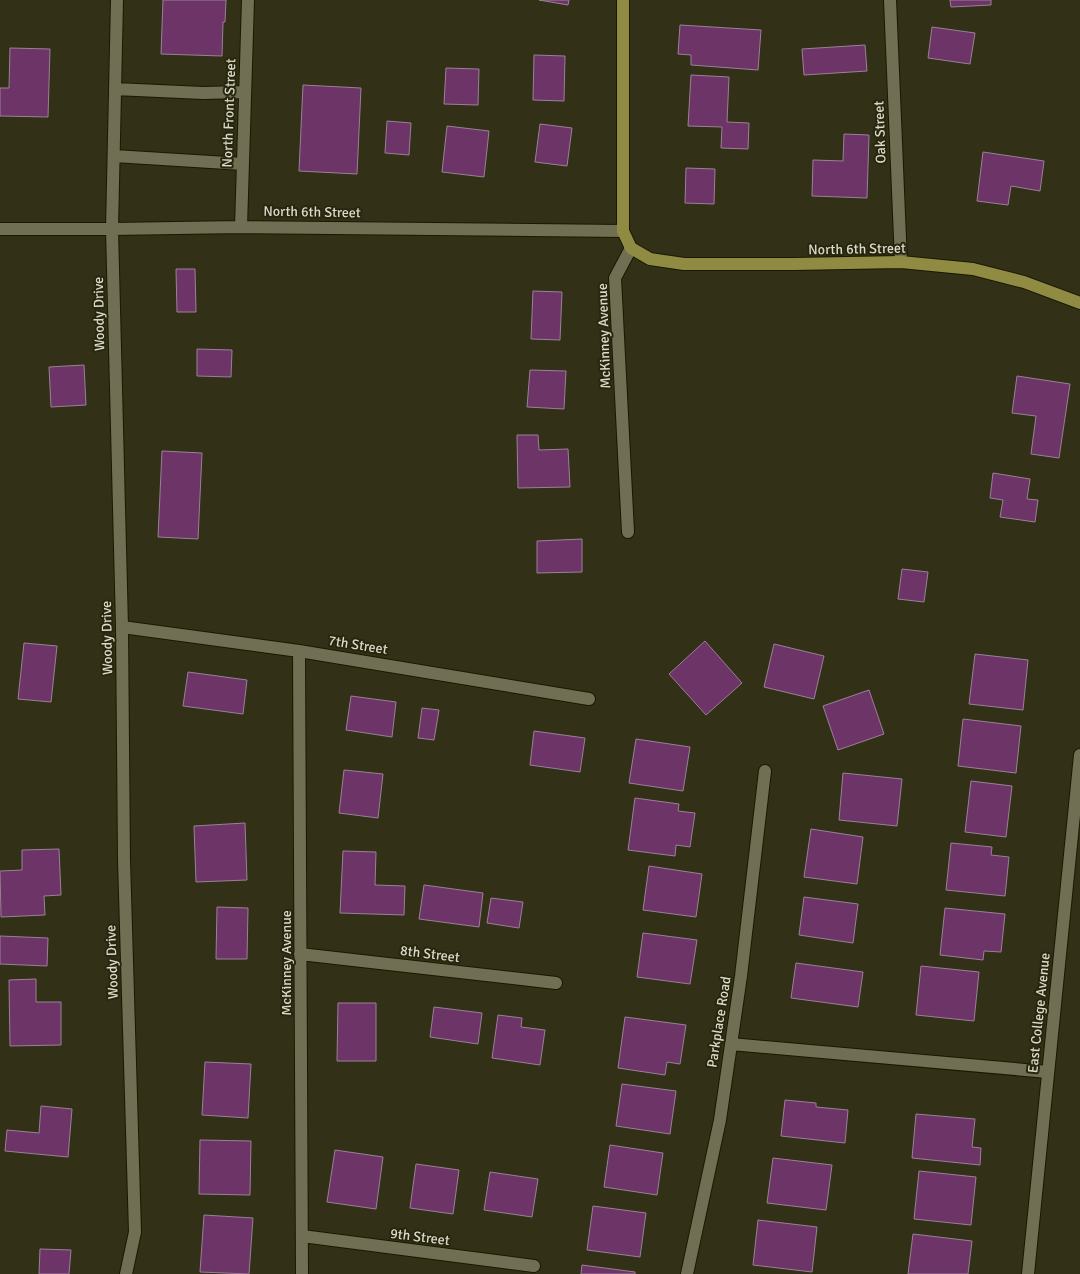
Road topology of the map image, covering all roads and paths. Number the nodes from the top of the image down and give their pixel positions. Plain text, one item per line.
1 (117, 0) edge
2 (248, 0) edge
3 (623, 0) edge
4 (890, 0) edge
5 (115, 90) junction
6 (245, 92) junction
7 (114, 156) junction
8 (243, 164) junction
9 (241, 227) junction
10 (0, 228) edge
11 (112, 229) junction
12 (623, 231) junction
13 (631, 248) junction
14 (901, 262) junction
15 (1080, 303) edge
16 (628, 532) dead end
17 (122, 627) junction
18 (299, 651) junction
19 (590, 699) dead end
20 (1080, 755) edge
21 (765, 771) dead end
22 (300, 954) junction
23 (556, 983) dead end
24 (731, 1044) junction
25 (1048, 1072) junction
26 (302, 1236) junction
27 (534, 1266) dead end
28 (126, 1274) edge
29 (302, 1274) edge
30 (687, 1274) edge
31 (1028, 1274) edge

1 - 5 street, Woody Drive
2 - 6 street, North Front Street
3 - 12 main road
4 - 14 street, Oak Street
5 - 6 street
5 - 7 street, Woody Drive
6 - 8 street, North Front Street
7 - 8 street
7 - 11 street, Woody Drive
8 - 9 street, North Front Street
9 - 11 street, North 6th Street
9 - 12 street, North 6th Street
10 - 11 street, North 6th Street
11 - 17 street, Woody Drive
12 - 13 main road
13 - 14 main road, North 6th Street
13 - 16 street, McKinney Avenue
14 - 15 main road, North 6th Street
17 - 18 street, 7th Street
17 - 28 street, Woody Drive
18 - 19 street, 7th Street
18 - 22 street, McKinney Avenue
20 - 25 street, East College Avenue
21 - 24 street, Parkplace Road
22 - 23 street, 8th Street
22 - 26 street, McKinney Avenue
24 - 25 street
24 - 30 street, Parkplace Road
25 - 31 street, East College Avenue
26 - 27 street, 9th Street
26 - 29 street, McKinney Avenue

